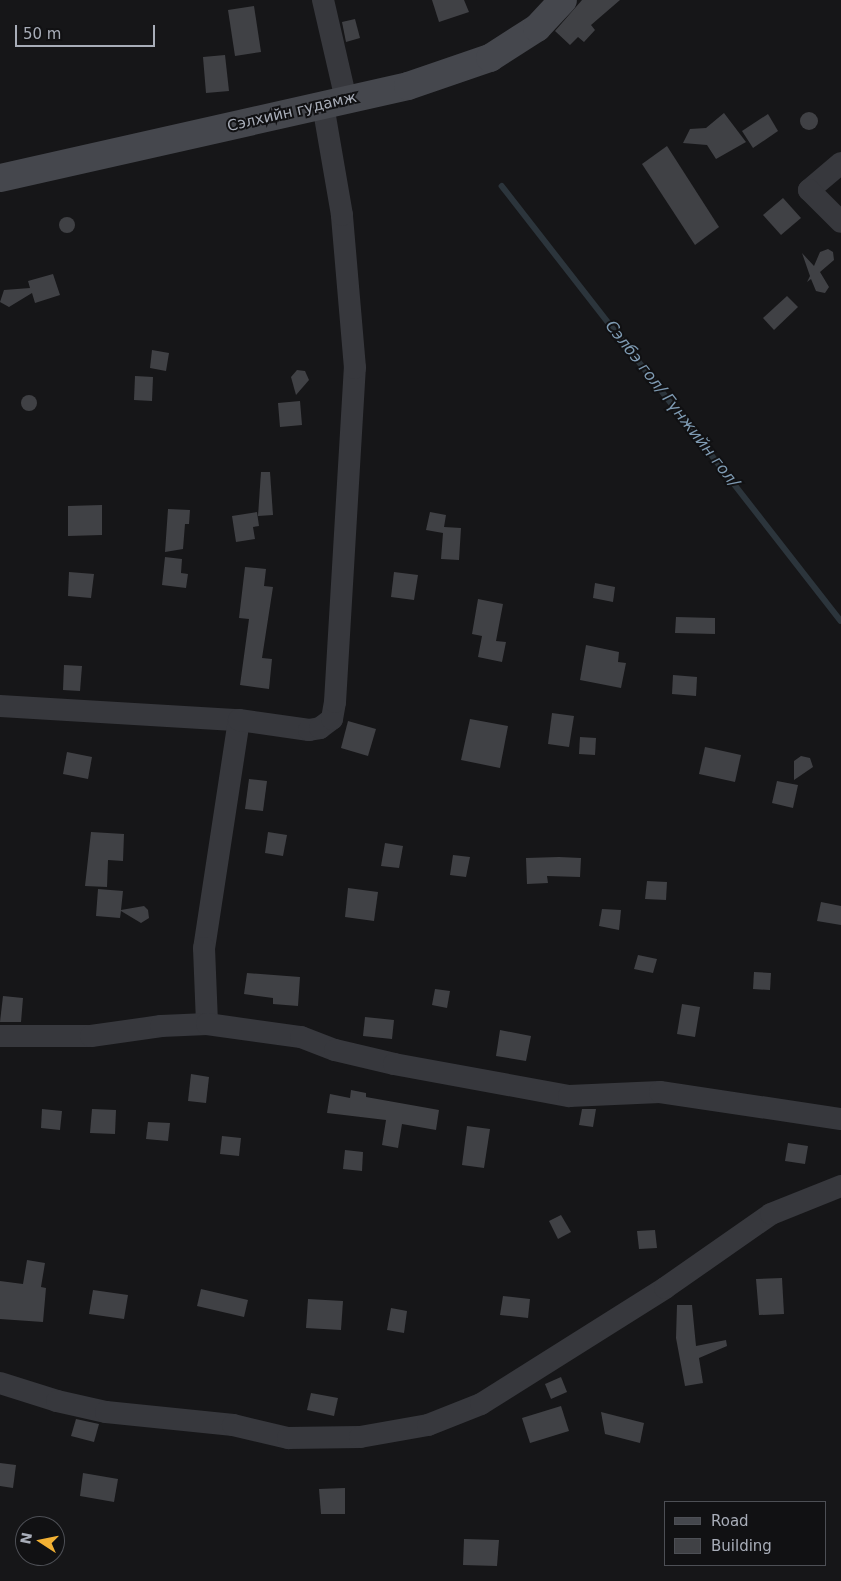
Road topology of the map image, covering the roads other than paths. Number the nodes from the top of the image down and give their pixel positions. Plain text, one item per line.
1 (323, 0) edge
2 (562, 0) edge
3 (335, 103) junction
4 (841, 163) edge
5 (0, 178) edge
6 (841, 222) edge
7 (0, 706) edge
8 (239, 720) junction
9 (207, 1024) junction
10 (0, 1036) edge
11 (841, 1119) edge
12 (841, 1186) edge
13 (0, 1383) edge

1 - 3 street
2 - 3 main road, Сэлхийн гудамж
3 - 5 main road, Сэлхийн гудамж
3 - 8 street
4 - 6 street
7 - 8 street
8 - 9 street
9 - 10 street
9 - 11 street
12 - 13 street

